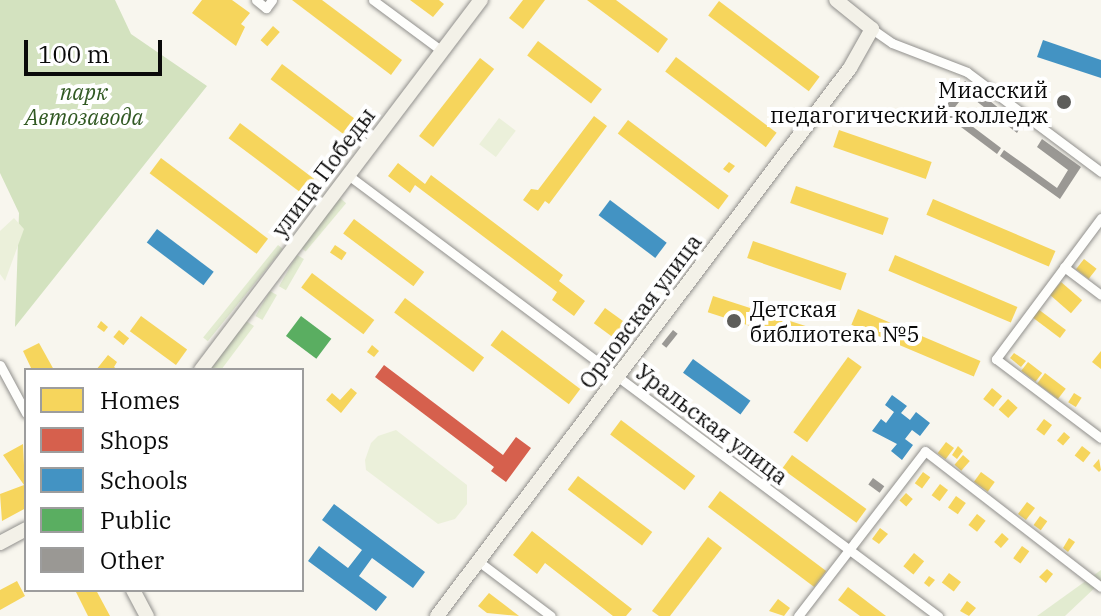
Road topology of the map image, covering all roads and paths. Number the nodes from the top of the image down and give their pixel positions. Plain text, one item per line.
1 (256, 0) edge
2 (272, 0) edge
3 (373, 0) edge
4 (481, 0) edge
5 (836, 0) edge
6 (872, 29) junction
7 (442, 51) junction
8 (1101, 172) edge
9 (348, 175) junction
10 (1101, 218) edge
11 (1064, 267) junction
12 (1101, 295) edge
13 (0, 365) edge
14 (203, 368) edge
15 (618, 376) junction
16 (24, 409) edge
17 (1101, 438) edge
18 (24, 530) edge
19 (0, 543) edge
20 (850, 550) junction
21 (478, 561) junction
22 (1100, 587) edge
23 (134, 592) edge
24 (147, 616) edge
25 (437, 616) edge
26 (551, 616) edge
27 (798, 616) edge
28 (938, 616) edge

1 - 2 street
3 - 7 street
4 - 7 street, улица Победы
5 - 6 street
6 - 8 street
6 - 15 street, Орловская улица
7 - 9 street, улица Победы
9 - 14 street, улица Победы
9 - 15 street, Уральская улица
10 - 11 street
11 - 12 street
11 - 17 street
13 - 16 street
15 - 20 street, Уральская улица
15 - 21 street, Орловская улица
18 - 19 street
20 - 22 street
20 - 27 street
20 - 28 street, Уральская улица
21 - 25 street, Орловская улица
21 - 26 street
23 - 24 street

